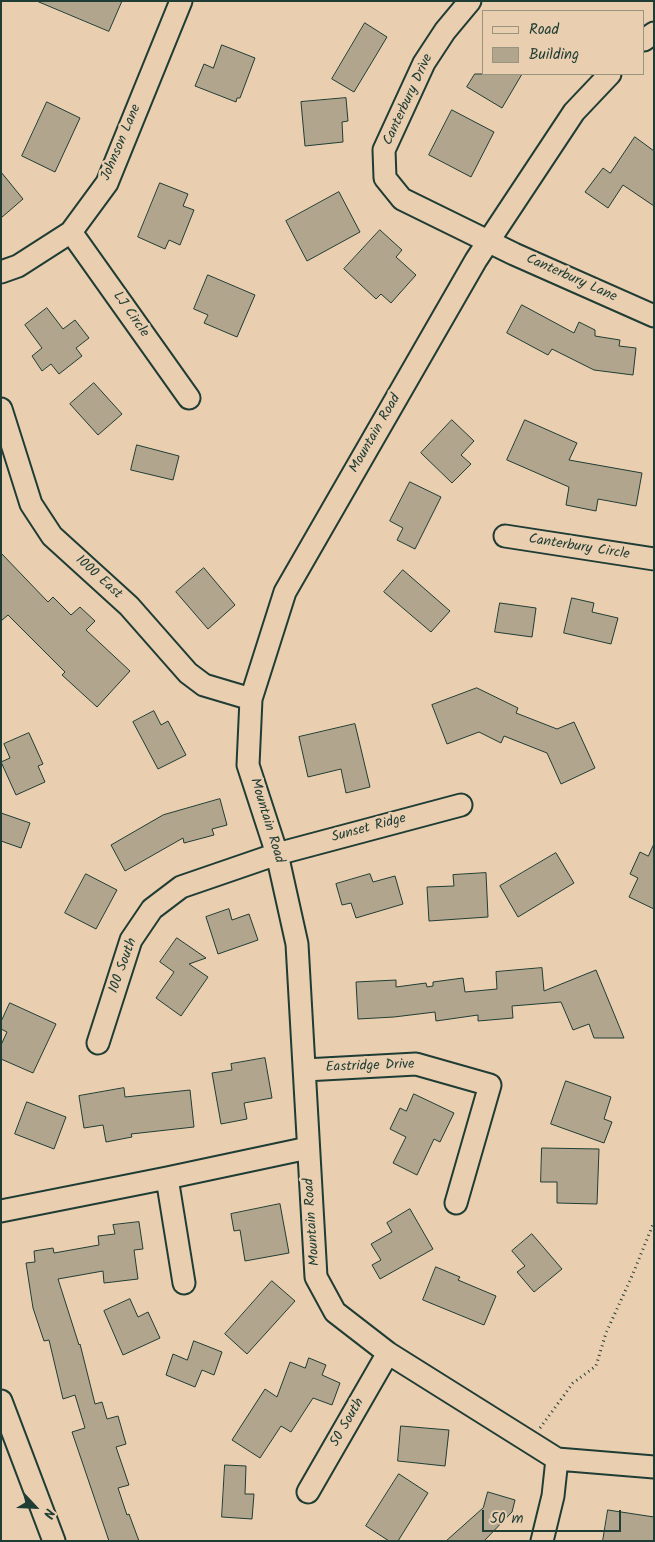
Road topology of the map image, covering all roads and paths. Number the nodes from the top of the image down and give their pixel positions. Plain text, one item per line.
1 (182, 1) edge
2 (470, 1) edge
3 (609, 75) edge
4 (71, 232) junction
5 (489, 241) junction
6 (1, 272) edge
7 (654, 316) edge
8 (189, 398) dead end
9 (3, 418) edge
10 (505, 536) dead end
11 (654, 559) edge
12 (251, 699) junction
13 (461, 805) dead end
14 (277, 854) junction
15 (98, 1043) dead end
16 (305, 1070) junction
17 (308, 1148) junction
18 (167, 1178) junction
19 (456, 1202) dead end
20 (1, 1210) edge
21 (654, 1222) edge
22 (184, 1283) dead end
23 (388, 1353) junction
24 (1, 1401) edge
25 (530, 1442) junction
26 (557, 1459) junction
27 (654, 1467) edge
28 (308, 1492) dead end
29 (54, 1541) edge
30 (542, 1541) edge

1 - 4 street, Johnson Lane
2 - 5 street, Canterbury Drive
3 - 5 street, Mountain Road
4 - 6 street, Johnson Lane
4 - 8 street, LJ Circle
5 - 7 street, Canterbury Lane
5 - 12 street, Mountain Road
9 - 12 street, 1000 East
10 - 11 street, Canterbury Circle
12 - 14 street, Mountain Road
13 - 14 street, Sunset Ridge
14 - 15 street, 100 South
14 - 16 street, Mountain Road
16 - 17 street, Mountain Road
16 - 19 street, Eastridge Drive
17 - 18 street
17 - 23 street, Mountain Road
18 - 20 street
18 - 22 street
21 - 25 path
23 - 25 street, Mountain Road
23 - 28 street, 50 South
24 - 29 street
25 - 26 street, Mountain Road
26 - 27 street
26 - 30 street

